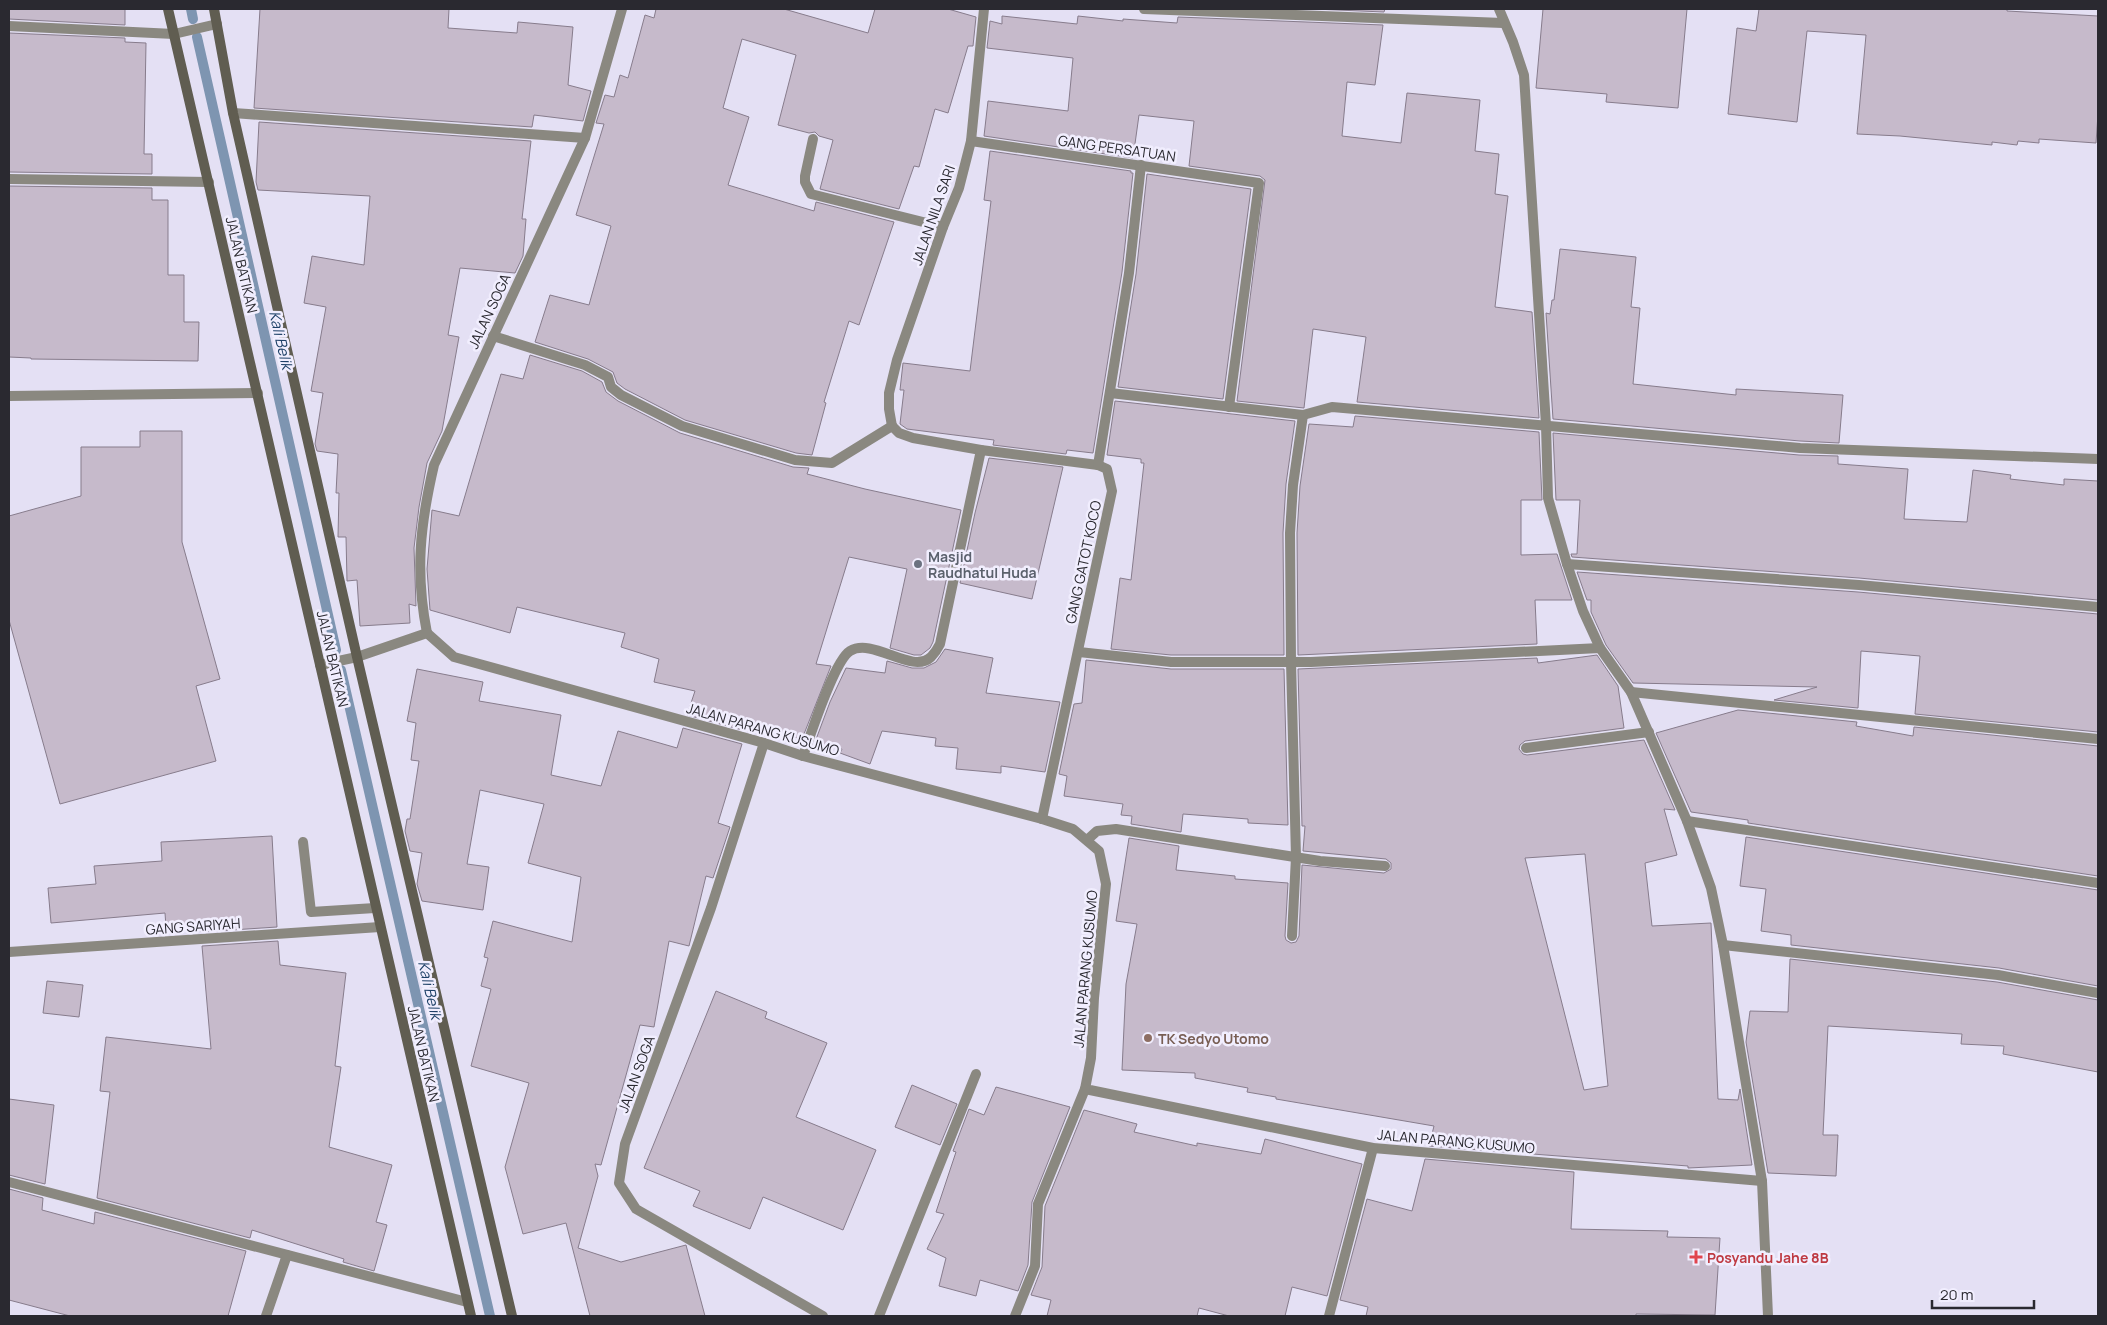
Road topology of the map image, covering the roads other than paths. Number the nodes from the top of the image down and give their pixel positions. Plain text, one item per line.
1 (168, 9) edge
2 (214, 9) edge
3 (622, 9) edge
4 (984, 9) edge
5 (1144, 9) edge
6 (1499, 9) edge
7 (1503, 23) junction
8 (217, 24) junction
9 (9, 26) edge
10 (174, 34) junction
11 (233, 113) junction
12 (585, 138) junction
13 (813, 139) dead end
14 (970, 141) junction
15 (1141, 165) junction
16 (9, 179) edge
17 (209, 182) junction
18 (943, 227) junction
19 (493, 336) junction
20 (258, 392) junction
21 (1110, 393) junction
22 (9, 396) edge
23 (1229, 407) junction
24 (1303, 415) junction
25 (1546, 425) junction
26 (892, 426) junction
27 (981, 450) junction
28 (2098, 459) edge
29 (1098, 465) junction
30 (1567, 564) junction
31 (2098, 607) edge
32 (426, 632) junction
33 (1600, 648) junction
34 (1079, 652) junction
35 (357, 657) junction
36 (1291, 662) junction
37 (320, 665) junction
38 (1631, 692) junction
39 (1649, 732) junction
40 (2098, 739) edge
41 (764, 743) junction
42 (1526, 748) dead end
43 (803, 756) junction
44 (1042, 819) junction
45 (1687, 821) junction
46 (1086, 840) junction
47 (303, 842) dead end
48 (1296, 856) junction
49 (1385, 866) dead end
50 (2098, 883) edge
51 (375, 908) junction
52 (380, 927) junction
53 (1292, 936) dead end
54 (1723, 946) junction
55 (9, 952) edge
56 (2098, 993) edge
57 (976, 1074) dead end
58 (1085, 1089) junction
59 (1373, 1148) junction
60 (9, 1182) edge
61 (1762, 1182) junction
62 (287, 1255) junction
63 (467, 1302) junction
64 (266, 1316) edge
65 (471, 1316) edge
66 (512, 1316) edge
67 (823, 1316) edge
68 (879, 1316) edge
69 (1015, 1316) edge
70 (1329, 1316) edge
71 (1768, 1316) edge

1 - 10 main road, JALAN BATIKAN
2 - 8 main road, JALAN BATIKAN
3 - 12 street, JALAN SOGA
4 - 14 street, JALAN NILA SARI
5 - 7 street
6 - 7 street
7 - 25 street
8 - 10 street
8 - 11 main road, JALAN BATIKAN
9 - 10 street
10 - 17 main road, JALAN BATIKAN
11 - 12 street
11 - 35 main road, JALAN BATIKAN
12 - 19 street, JALAN SOGA
13 - 18 street
14 - 15 street, GANG PERSATUAN
14 - 18 street, JALAN NILA SARI
15 - 21 street
15 - 23 street, GANG PERSATUAN
16 - 17 street
17 - 20 main road, JALAN BATIKAN
18 - 26 street, JALAN NILA SARI
19 - 26 street
19 - 32 street, JALAN SOGA
20 - 22 street
20 - 37 main road, JALAN BATIKAN
21 - 23 street
21 - 29 street
23 - 24 street
24 - 25 street
24 - 36 street
25 - 28 street
25 - 30 street
26 - 27 street
27 - 29 street
27 - 43 street
29 - 34 street, GANG GATOT KOCO
30 - 31 street
30 - 33 street
32 - 35 street
32 - 41 street, JALAN PARANG KUSUMO
33 - 36 street
33 - 38 street
34 - 36 street
34 - 44 street, GANG GATOT KOCO
35 - 37 street
35 - 66 main road, JALAN BATIKAN
36 - 48 street
37 - 51 main road, JALAN BATIKAN
38 - 39 street
38 - 40 street
39 - 42 street
39 - 45 street
41 - 43 street, JALAN PARANG KUSUMO
41 - 67 street, JALAN SOGA
43 - 44 street, JALAN PARANG KUSUMO
44 - 46 street, JALAN PARANG KUSUMO
45 - 50 street
45 - 54 street
46 - 48 street
46 - 58 street, JALAN PARANG KUSUMO
47 - 51 street
48 - 49 street
48 - 53 street
51 - 52 main road, JALAN BATIKAN
52 - 55 street, GANG SARIYAH
52 - 63 main road, JALAN BATIKAN
54 - 56 street
54 - 61 street
57 - 68 street
58 - 59 street, JALAN PARANG KUSUMO
58 - 69 street
59 - 61 street, JALAN PARANG KUSUMO
59 - 70 street
60 - 62 street
61 - 71 street
62 - 63 street
62 - 64 street
63 - 65 main road, JALAN BATIKAN

